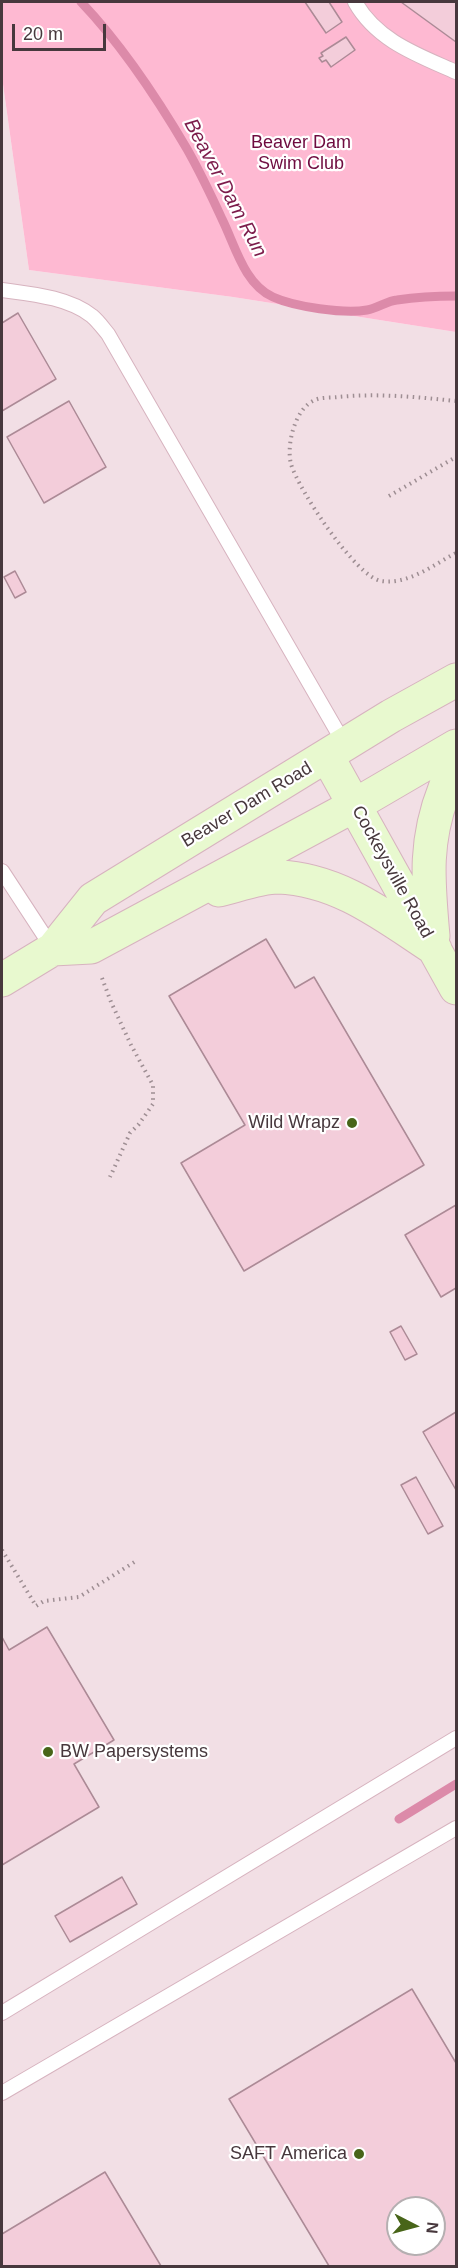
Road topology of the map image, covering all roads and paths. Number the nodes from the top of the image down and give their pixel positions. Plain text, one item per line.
1 (355, 2) edge
2 (456, 72) edge
3 (2, 290) edge
4 (456, 401) edge
5 (456, 458) edge
6 (389, 496) dead end
7 (456, 553) edge
8 (456, 680) edge
9 (456, 746) edge
10 (336, 750) junction
11 (456, 763) edge
12 (355, 805) junction
13 (2, 871) edge
14 (174, 901) junction
15 (53, 949) junction
16 (435, 949) junction
17 (100, 971) dead end
18 (2, 980) edge
19 (456, 988) edge
20 (110, 1178) dead end
21 (2, 1550) edge
22 (136, 1561) dead end
23 (456, 1738) edge
24 (456, 1828) edge
25 (2, 2013) edge
26 (2, 2093) edge

1 - 2 lane
3 - 10 lane
4 - 7 path
5 - 6 path
8 - 10 main road, Beaver Dam Road
9 - 12 main road, Beaver Dam Road
10 - 12 main road, Cockeysville Road
10 - 15 main road, Beaver Dam Road
11 - 16 main road
12 - 14 main road, Beaver Dam Road
12 - 16 main road, Cockeysville Road
13 - 15 lane
14 - 15 main road, Beaver Dam Road
14 - 16 main road
15 - 18 main road, Beaver Dam Road
16 - 19 main road, Cockeysville Road
17 - 20 path
21 - 22 path
23 - 25 lane
24 - 26 lane

